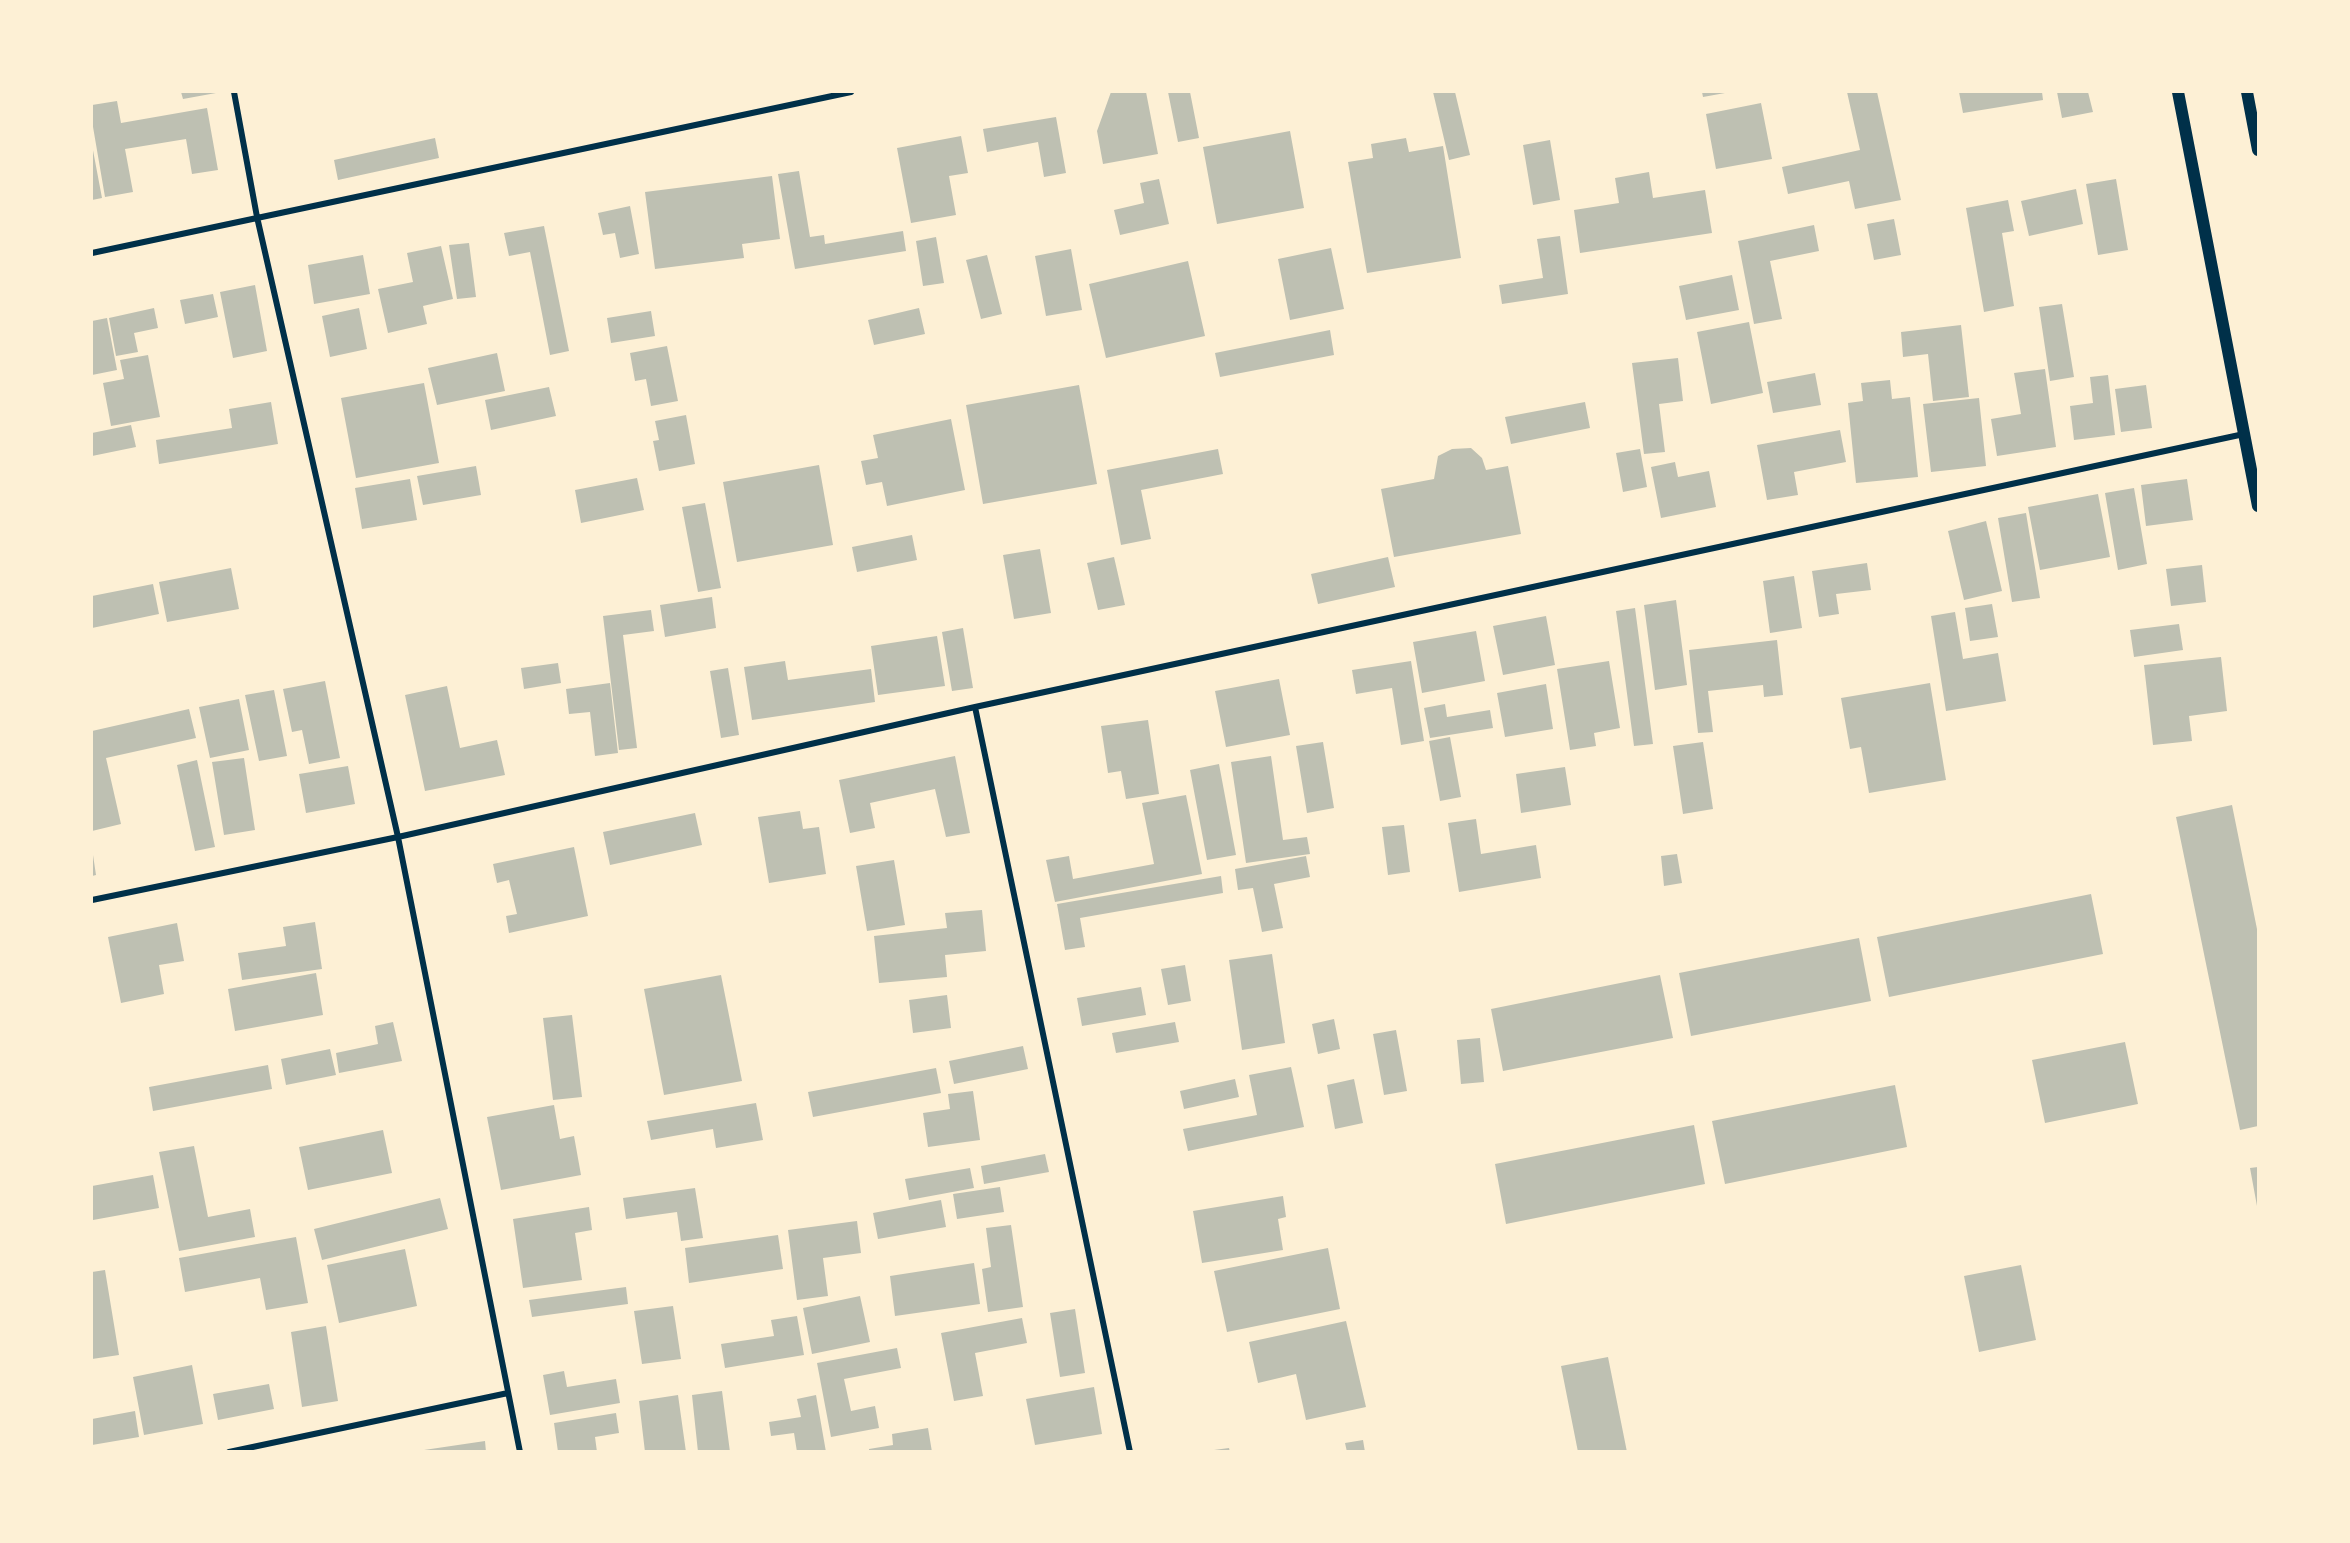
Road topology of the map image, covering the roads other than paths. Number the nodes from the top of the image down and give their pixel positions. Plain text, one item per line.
1 (234, 92) edge
2 (851, 92) edge
3 (2178, 92) edge
4 (2247, 92) edge
5 (2259, 150) edge
6 (257, 217) junction
7 (92, 253) edge
8 (2244, 434) junction
9 (2259, 506) edge
10 (975, 707) junction
11 (398, 837) junction
12 (92, 900) edge
13 (508, 1393) junction
14 (229, 1452) edge
15 (520, 1452) edge
16 (1130, 1452) edge

1 - 6 street
2 - 6 street
3 - 8 main road
4 - 5 main road
6 - 7 street
6 - 11 street
8 - 9 main road
8 - 10 street
10 - 11 street
10 - 16 street
11 - 12 street
11 - 13 street
13 - 14 street
13 - 15 street

